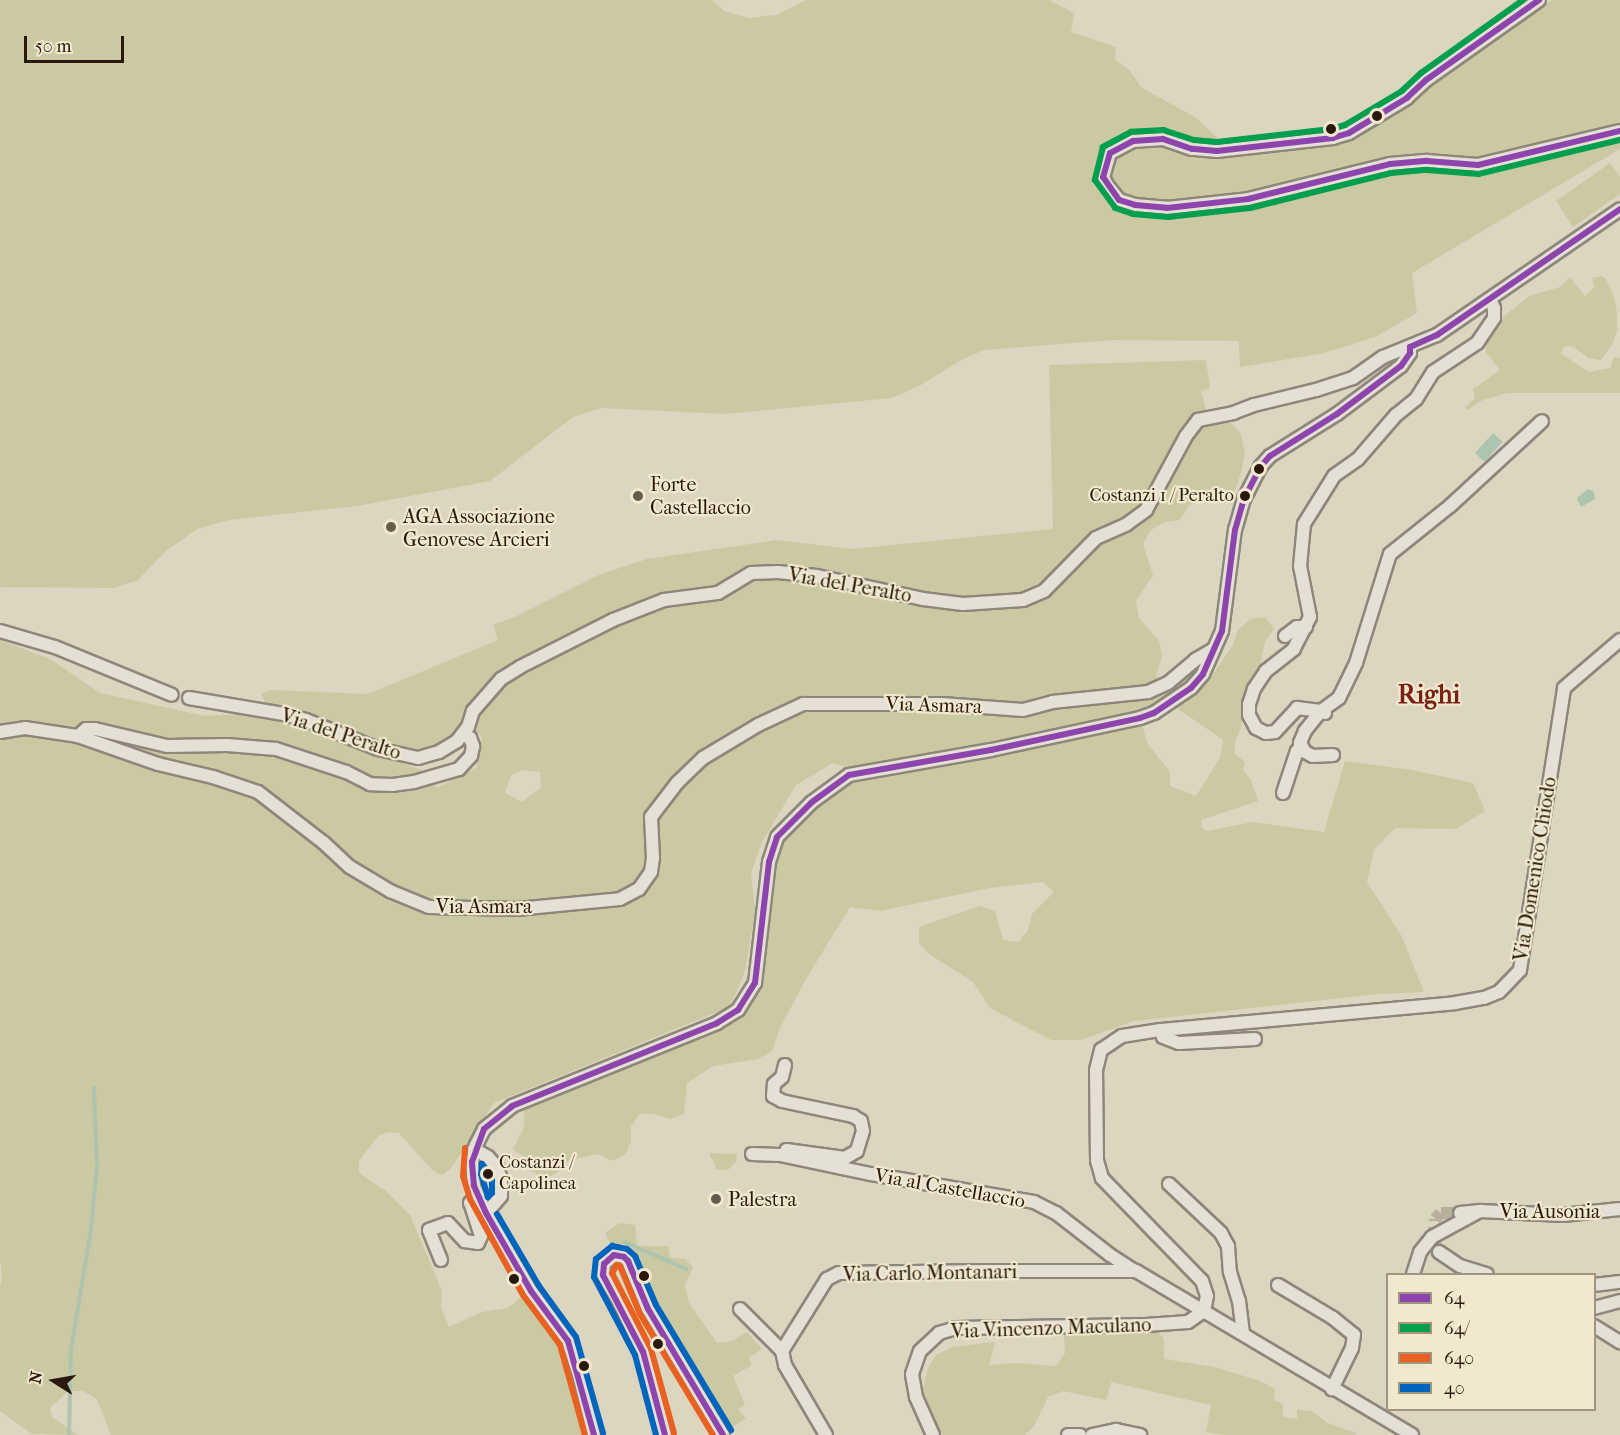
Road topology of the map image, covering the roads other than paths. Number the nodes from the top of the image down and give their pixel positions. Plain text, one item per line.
1 (1539, 0) edge
2 (1620, 131) edge
3 (1620, 209) edge
4 (1490, 300) junction
5 (1410, 346) junction
6 (1542, 421) dead end
7 (1306, 627) junction
8 (0, 631) edge
9 (1285, 636) dead end
10 (1620, 640) edge
11 (1214, 649) junction
12 (1349, 678) junction
13 (172, 695) dead end
14 (189, 698) dead end
15 (1348, 703) dead end
16 (1323, 712) junction
17 (0, 732) edge
18 (463, 735) junction
19 (78, 736) junction
20 (1302, 747) junction
21 (1333, 755) dead end
22 (1283, 794) dead end
23 (1161, 1030) junction
24 (1255, 1039) dead end
25 (785, 1065) dead end
26 (474, 1149) junction
27 (752, 1154) dead end
28 (780, 1155) junction
29 (1169, 1184) dead end
30 (478, 1196) junction
31 (1620, 1209) edge
32 (1480, 1211) junction
33 (1460, 1212) tunnel mouth
34 (486, 1213) junction
35 (1439, 1252) dead end
36 (441, 1260) dead end
37 (1136, 1271) junction
38 (1414, 1273) edge
39 (1481, 1273) edge
40 (1620, 1282) edge
41 (1278, 1285) dead end
42 (1596, 1285) edge
43 (1620, 1301) edge
44 (1596, 1307) edge
45 (740, 1309) dead end
46 (1204, 1311) junction
47 (1596, 1327) edge
48 (1243, 1334) junction
49 (1620, 1342) edge
50 (782, 1351) junction
51 (1332, 1389) junction
52 (594, 1435) edge
53 (665, 1435) edge
54 (723, 1435) edge
55 (826, 1435) edge
56 (933, 1435) edge
57 (1068, 1435) edge
58 (1080, 1435) edge
59 (1092, 1435) edge
60 (1140, 1435) edge
61 (1412, 1435) edge

1 - 2 street
3 - 4 street, Via del Peralto
4 - 5 street, Via del Peralto
4 - 7 street
5 - 11 street
5 - 18 street, Via del Peralto
6 - 12 street
7 - 9 street
7 - 16 street
8 - 13 street
10 - 23 street, Via Domenico Chiodo
11 - 19 street, Via Asmara
11 - 26 street
12 - 15 street
12 - 16 street
14 - 18 street, Via del Peralto
16 - 20 street
17 - 19 street
18 - 19 street
20 - 21 street
20 - 22 street
23 - 24 street
23 - 46 street, Via Domenico Chiodo
25 - 28 street, Via al Castellaccio
26 - 30 street
26 - 34 street
27 - 28 street, Via al Castellaccio
28 - 37 street, Via al Castellaccio
29 - 48 street
30 - 34 street
30 - 36 street
31 - 32 street, Via Ausonia
32 - 33 street, Via Ausonia
32 - 38 street, Via Ausonia
34 - 52 street
35 - 39 street
37 - 46 street
37 - 50 street, Via Carlo Montanari
40 - 42 street
41 - 51 street
43 - 44 street
45 - 50 street
46 - 48 street
46 - 56 street, Via Vincenzo Maculano
47 - 49 street
48 - 51 street
50 - 55 street
51 - 61 street
53 - 54 street
57 - 58 street
59 - 60 street

